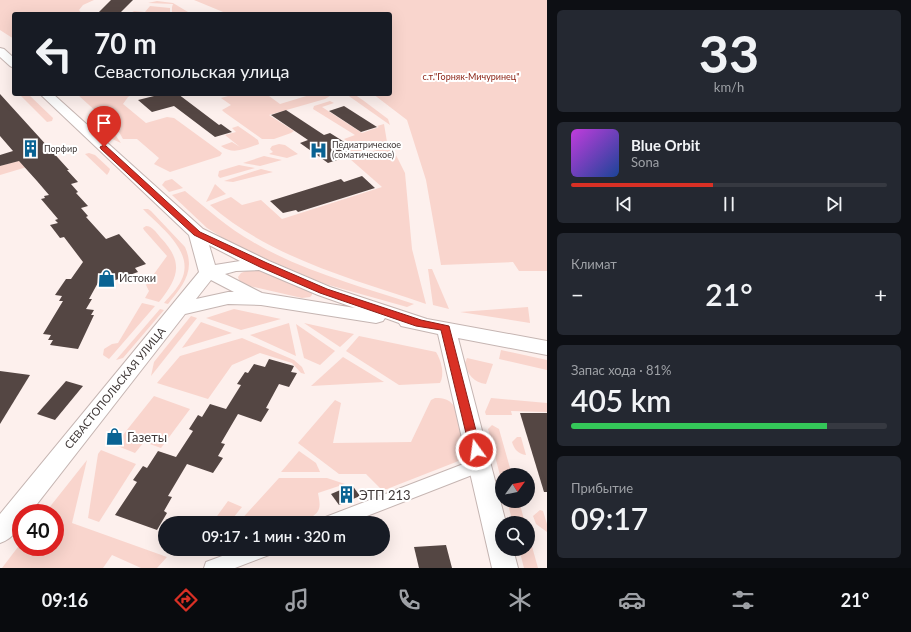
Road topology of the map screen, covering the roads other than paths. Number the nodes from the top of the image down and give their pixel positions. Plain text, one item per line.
1 (0, 51) edge
2 (12, 62) edge
3 (48, 96) edge
4 (197, 233) junction
5 (263, 265) junction
6 (208, 272) junction
7 (324, 291) junction
8 (261, 299) junction
9 (316, 308) junction
10 (180, 309) junction
11 (420, 323) junction
12 (446, 328) junction
13 (547, 348) edge
14 (479, 465) junction
15 (347, 516) edge
16 (0, 532) edge
17 (244, 556) edge
18 (213, 568) edge
19 (505, 568) edge

1 - 2 main road
3 - 4 main road
4 - 5 main road
4 - 6 main road
5 - 6 main road
5 - 7 main road
6 - 8 main road
6 - 10 main road, СЕВАСТОПОЛЬСКАЯ УЛИЦА
7 - 9 main road
7 - 11 main road
8 - 9 main road
8 - 10 main road
9 - 11 main road
10 - 16 main road, СЕВАСТОПОЛЬСКАЯ УЛИЦА
11 - 12 main road
12 - 13 main road
12 - 14 main road
14 - 15 street
14 - 19 main road
17 - 18 street

